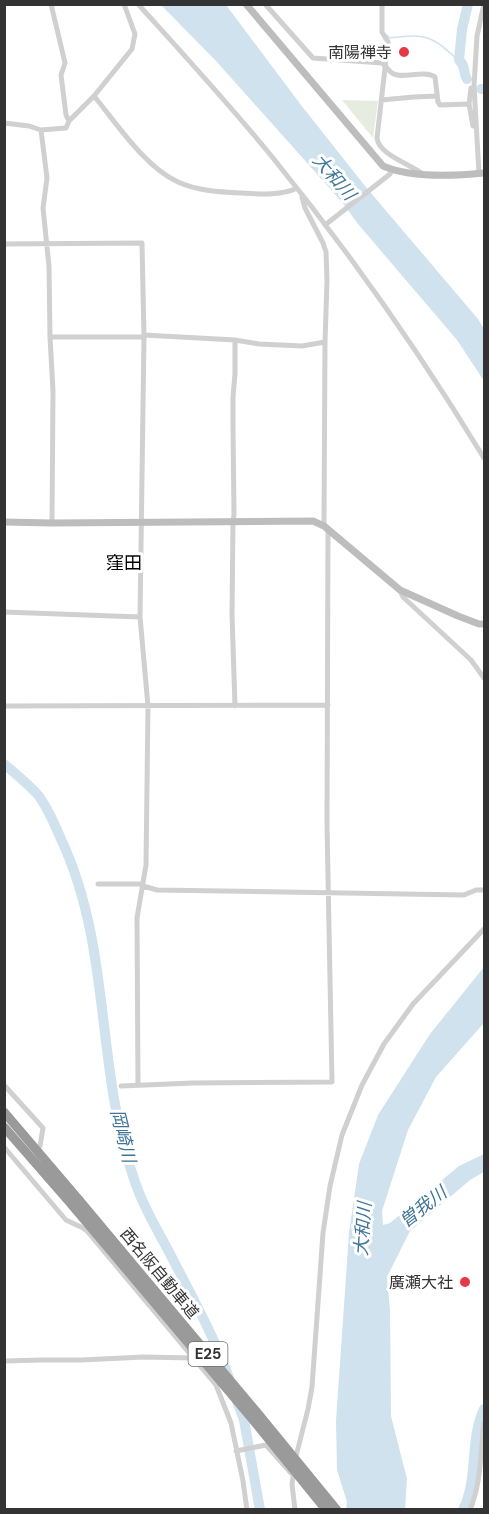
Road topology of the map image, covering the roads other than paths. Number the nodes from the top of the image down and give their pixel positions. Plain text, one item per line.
1 (51, 4) edge
2 (124, 4) edge
3 (138, 4) edge
4 (246, 4) edge
5 (266, 4) edge
6 (382, 4) edge
7 (484, 4) edge
8 (386, 66) junction
9 (474, 83) junction
10 (94, 96) junction
11 (437, 96) junction
12 (381, 100) junction
13 (469, 104) junction
14 (69, 121) junction
15 (4, 123) edge
16 (476, 129) junction
17 (41, 130) junction
18 (392, 170) junction
19 (423, 174) junction
20 (481, 174) edge
21 (297, 188) junction
22 (301, 194) junction
23 (326, 224) junction
24 (4, 244) edge
25 (46, 244) junction
26 (144, 336) junction
27 (50, 337) junction
28 (235, 340) junction
29 (325, 342) junction
30 (484, 458) edge
31 (4, 522) edge
32 (233, 522) junction
33 (52, 523) junction
34 (142, 523) junction
35 (326, 527) junction
36 (399, 590) junction
37 (4, 612) edge
38 (140, 617) junction
39 (484, 624) edge
40 (484, 678) edge
41 (328, 705) junction
42 (4, 706) edge
43 (148, 706) junction
44 (236, 706) junction
45 (98, 884) dead end
46 (143, 885) junction
47 (484, 890) edge
48 (329, 893) junction
49 (484, 923) edge
50 (484, 928) edge
51 (471, 942) junction
52 (4, 1085) edge
53 (138, 1085) junction
54 (121, 1086) dead end
55 (4, 1112) edge
56 (4, 1126) edge
57 (40, 1146) dead end
58 (4, 1147) edge
59 (40, 1178) dead end
60 (39, 1188) junction
61 (76, 1202) junction
62 (194, 1358) junction
63 (4, 1362) edge
64 (484, 1422) edge
65 (238, 1451) junction
66 (293, 1476) junction
67 (247, 1509) edge
68 (295, 1509) edge
69 (326, 1509) edge
70 (337, 1509) edge
71 (470, 1509) edge

1 - 14 street
2 - 10 street
3 - 21 street
4 - 18 street
5 - 8 street
6 - 8 street
7 - 9 street
8 - 11 street
8 - 12 street
9 - 13 street
9 - 16 street
10 - 14 street
10 - 21 street
11 - 12 street
11 - 13 street
12 - 19 street
13 - 16 street
14 - 17 street
15 - 17 street
16 - 20 street
17 - 25 street
18 - 19 street
18 - 23 street
19 - 20 street
21 - 22 street
22 - 23 street
22 - 29 street
23 - 30 street
24 - 25 street
25 - 26 street
25 - 27 street
26 - 27 street
26 - 28 street
26 - 34 street
27 - 33 street
28 - 29 street
28 - 32 street
29 - 35 street
31 - 33 street
32 - 34 street
32 - 35 street
32 - 44 street
33 - 34 street
34 - 38 street
35 - 36 street
35 - 41 street
36 - 39 street
36 - 40 street
37 - 38 street
38 - 43 street
41 - 44 street
41 - 48 street
42 - 43 street
43 - 44 street
43 - 46 street
45 - 46 street
46 - 48 street
46 - 53 street
47 - 48 street
48 - 53 street
49 - 51 street
50 - 51 street
51 - 66 street
52 - 57 street
53 - 54 street
55 - 61 highway, 西名阪自動車道 / E25
56 - 61 highway, 西名阪自動車道 / E25
58 - 60 street
59 - 60 street
60 - 62 street
61 - 69 highway, 西名阪自動車道 / E25, bridge
61 - 70 highway, 西名阪自動車道 / E25, bridge
62 - 63 street
62 - 65 street
64 - 71 street
65 - 66 street
65 - 67 street
66 - 68 street

